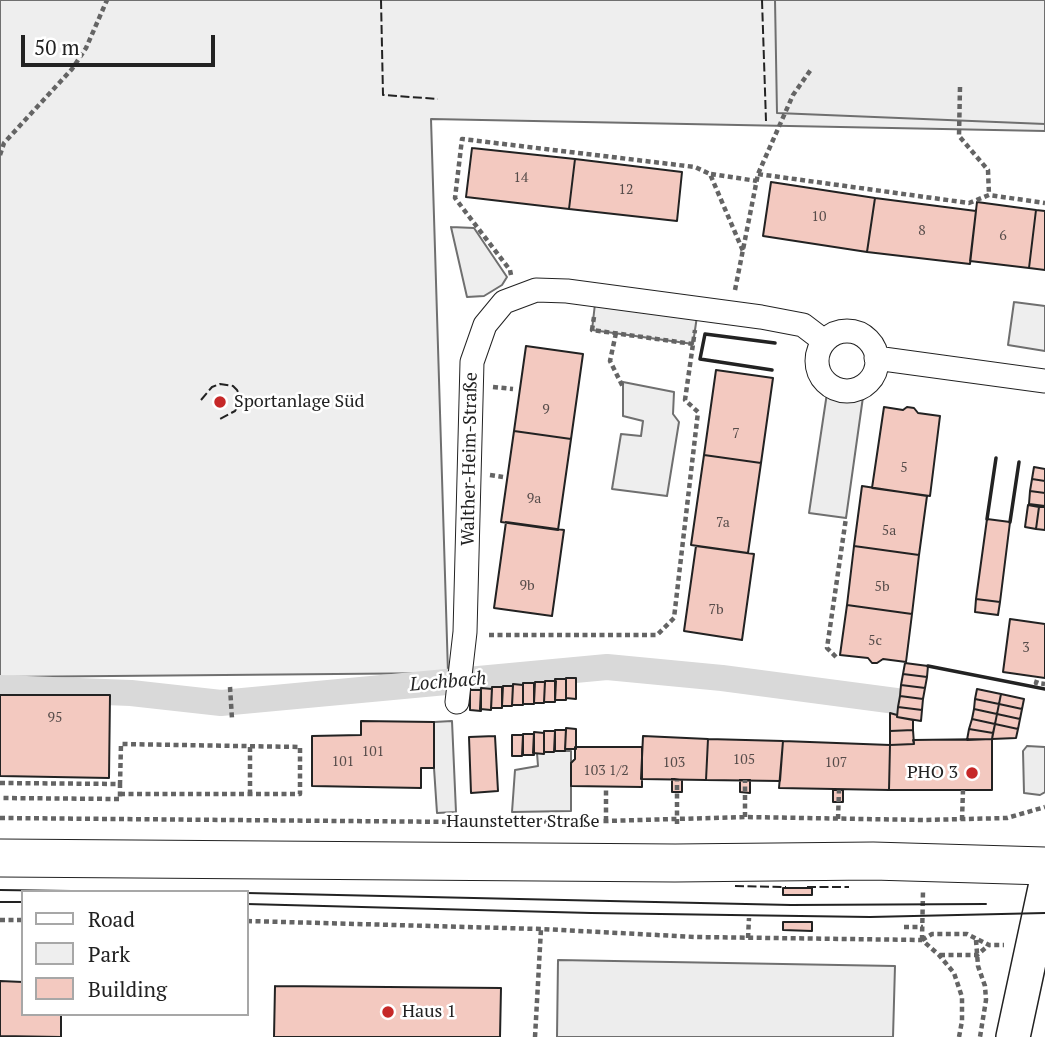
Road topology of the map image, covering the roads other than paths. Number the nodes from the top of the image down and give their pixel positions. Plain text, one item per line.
1 (824, 341) junction
2 (876, 358) junction
3 (1045, 381) edge
4 (457, 699) dead end
5 (0, 858) edge
6 (1045, 866) edge
7 (1045, 888) edge
8 (1013, 1037) edge

1 - 2 street
1 - 2 street
1 - 4 street, Walther-Heim-Straße
2 - 3 street
5 - 6 main road
7 - 8 street

